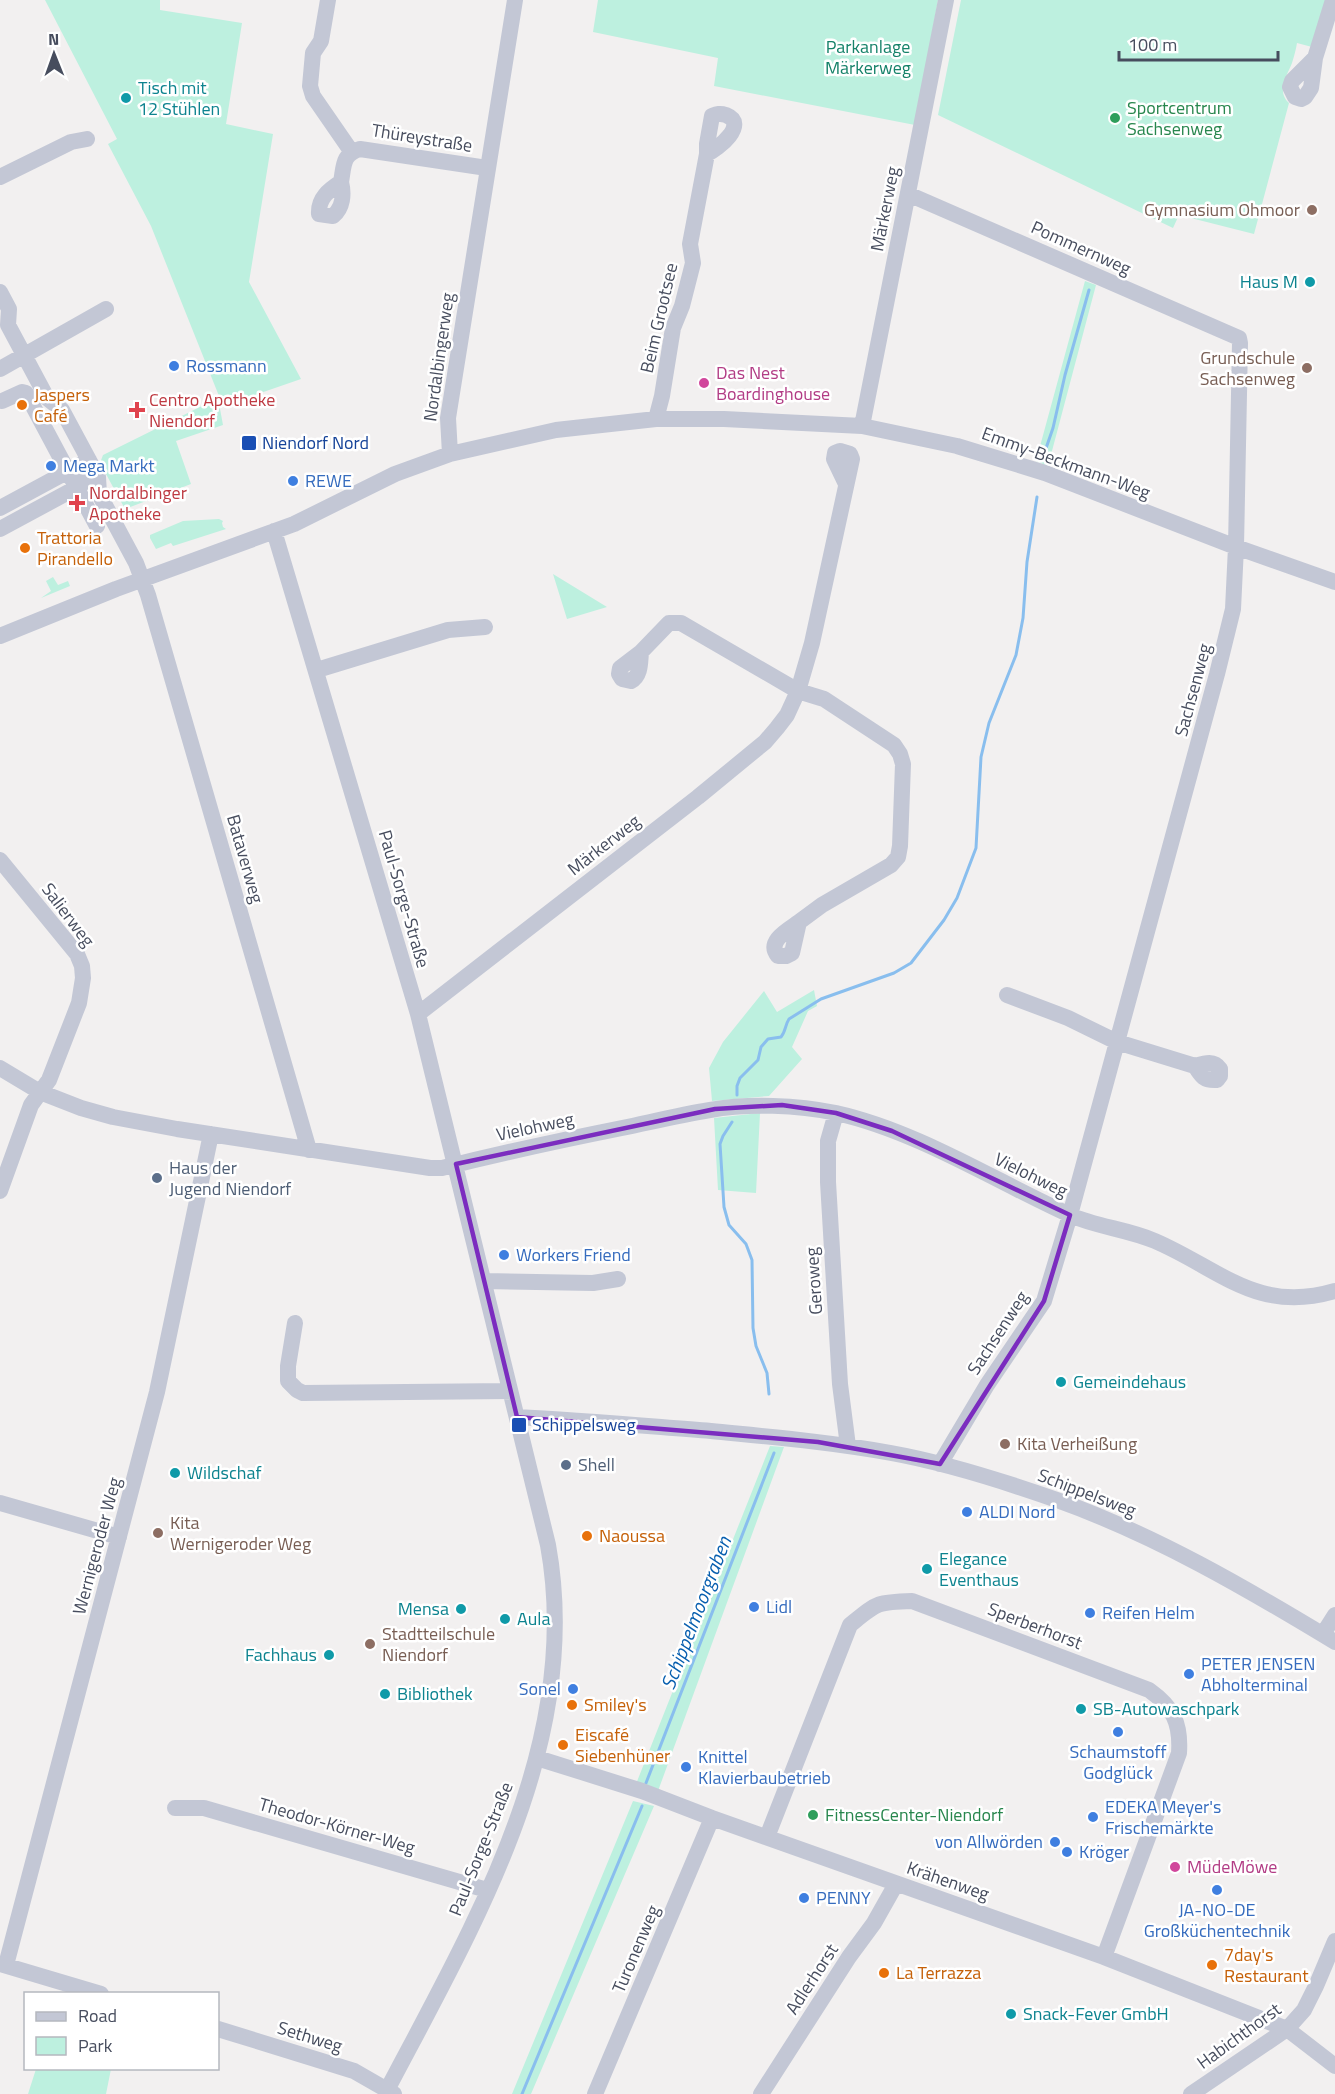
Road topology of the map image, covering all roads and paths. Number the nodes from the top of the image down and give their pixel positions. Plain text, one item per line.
1 (328, 0) edge
2 (515, 0) edge
3 (946, 0) edge
4 (1333, 0) edge
5 (1315, 58) dead end
6 (87, 139) dead end
7 (351, 151) junction
8 (707, 154) dead end
9 (487, 168) junction
10 (0, 177) edge
11 (341, 182) dead end
12 (908, 194) junction
13 (0, 292) edge
14 (106, 309) dead end
15 (1239, 338) joint
16 (24, 355) junction
17 (0, 369) edge
18 (8, 401) dead end
19 (656, 419) junction
20 (862, 426) junction
21 (450, 454) junction
22 (88, 466) junction
23 (68, 472) junction
24 (846, 484) dead end
25 (76, 488) junction
26 (0, 508) edge
27 (97, 526) dead end
28 (0, 529) edge
29 (274, 531) junction
30 (1236, 547) junction
31 (142, 579) junction
32 (1335, 582) edge
33 (485, 627) dead end
34 (0, 636) edge
35 (641, 652) dead end
36 (317, 670) junction
37 (798, 691) junction
38 (2, 865) edge
39 (799, 921) dead end
40 (1007, 995) dead end
41 (418, 1014) junction
42 (1117, 1042) junction
43 (1195, 1065) dead end
44 (0, 1068) edge
45 (40, 1092) junction
46 (836, 1113) junction
47 (211, 1134) junction
48 (309, 1150) junction
49 (456, 1164) junction
50 (0, 1191) edge
51 (1070, 1215) junction
52 (618, 1279) dead end
53 (484, 1281) junction
54 (1335, 1291) edge
55 (295, 1323) dead end
56 (510, 1391) junction
57 (517, 1417) junction
58 (848, 1446) junction
59 (940, 1464) junction
60 (0, 1503) edge
61 (119, 1537) junction
62 (1335, 1615) edge
63 (1329, 1638) edge
64 (537, 1758) junction
65 (175, 1808) dead end
66 (712, 1818) junction
67 (767, 1838) junction
68 (896, 1884) junction
69 (487, 1890) junction
70 (1335, 1941) edge
71 (1104, 1957) junction
72 (3, 1964) edge
73 (94, 1992) edge
74 (219, 2029) edge
75 (1287, 2029) junction
76 (1335, 2066) edge
77 (389, 2092) edge
78 (595, 2094) edge
79 (761, 2094) edge
80 (1191, 2094) edge

1 - 7 street, Thüreystraße
2 - 9 street, Nordalbingerweg
3 - 12 street, Märkerweg
4 - 5 street
6 - 10 street
7 - 9 street, Thüreystraße
7 - 11 street, Thüreystraße
8 - 19 street, Beim Grootsee
9 - 21 street, Nordalbingerweg
12 - 15 street, Pommernweg
12 - 20 street, Märkerweg
13 - 16 street, Bataverweg
14 - 16 street
15 - 30 street, Sachsenweg
16 - 17 street
16 - 22 street, Bataverweg
18 - 23 street
19 - 20 street, Emmy-Beckmann-Weg
19 - 21 street, Emmy-Beckmann-Weg
20 - 30 street, Emmy-Beckmann-Weg
21 - 29 street
22 - 23 street
22 - 25 street
22 - 31 street, Bataverweg
23 - 25 street
23 - 26 street
24 - 37 street, Märkerweg
25 - 27 street
25 - 28 street
29 - 31 street
29 - 36 street, Paul-Sorge-Straße
30 - 32 street, Emmy-Beckmann-Weg
30 - 42 street, Sachsenweg
31 - 34 street
31 - 48 street, Bataverweg
33 - 36 street
35 - 37 street
36 - 41 street, Paul-Sorge-Straße
37 - 39 street
37 - 41 street, Märkerweg
38 - 45 street, Salierweg
40 - 42 street
41 - 49 street, Paul-Sorge-Straße
42 - 43 street
42 - 51 street, Sachsenweg
44 - 45 street, Vielohweg
45 - 47 street, Vielohweg
45 - 50 street, Salierweg
46 - 49 street, Vielohweg
46 - 51 street, Vielohweg
46 - 58 street, Geroweg
47 - 48 street, Vielohweg
47 - 61 street, Wernigeroder Weg
48 - 49 street, Vielohweg
49 - 53 street, Paul-Sorge-Straße
51 - 54 street
51 - 59 street, Sachsenweg
52 - 53 street
53 - 56 street, Paul-Sorge-Straße
55 - 56 street
56 - 57 street, Paul-Sorge-Straße
57 - 58 street, Schippelsweg
57 - 64 street, Paul-Sorge-Straße
58 - 59 street, Schippelsweg
59 - 63 street, Schippelsweg
60 - 61 street
61 - 72 street, Wernigeroder Weg
62 - 63 street
64 - 66 street, Krähenweg
64 - 69 street, Paul-Sorge-Straße
65 - 69 street, Theodor-Körner-Weg
66 - 67 street, Krähenweg
66 - 78 street, Turonenweg
67 - 68 street, Krähenweg
67 - 71 street, Sperberhorst
68 - 71 street, Krähenweg
68 - 79 street, Adlerhorst
69 - 77 street, Paul-Sorge-Straße
70 - 75 street, Habichthorst
71 - 75 street, Krähenweg
72 - 73 street
74 - 77 street, Sethweg
75 - 76 street, Krähenweg
75 - 80 street, Habichthorst

